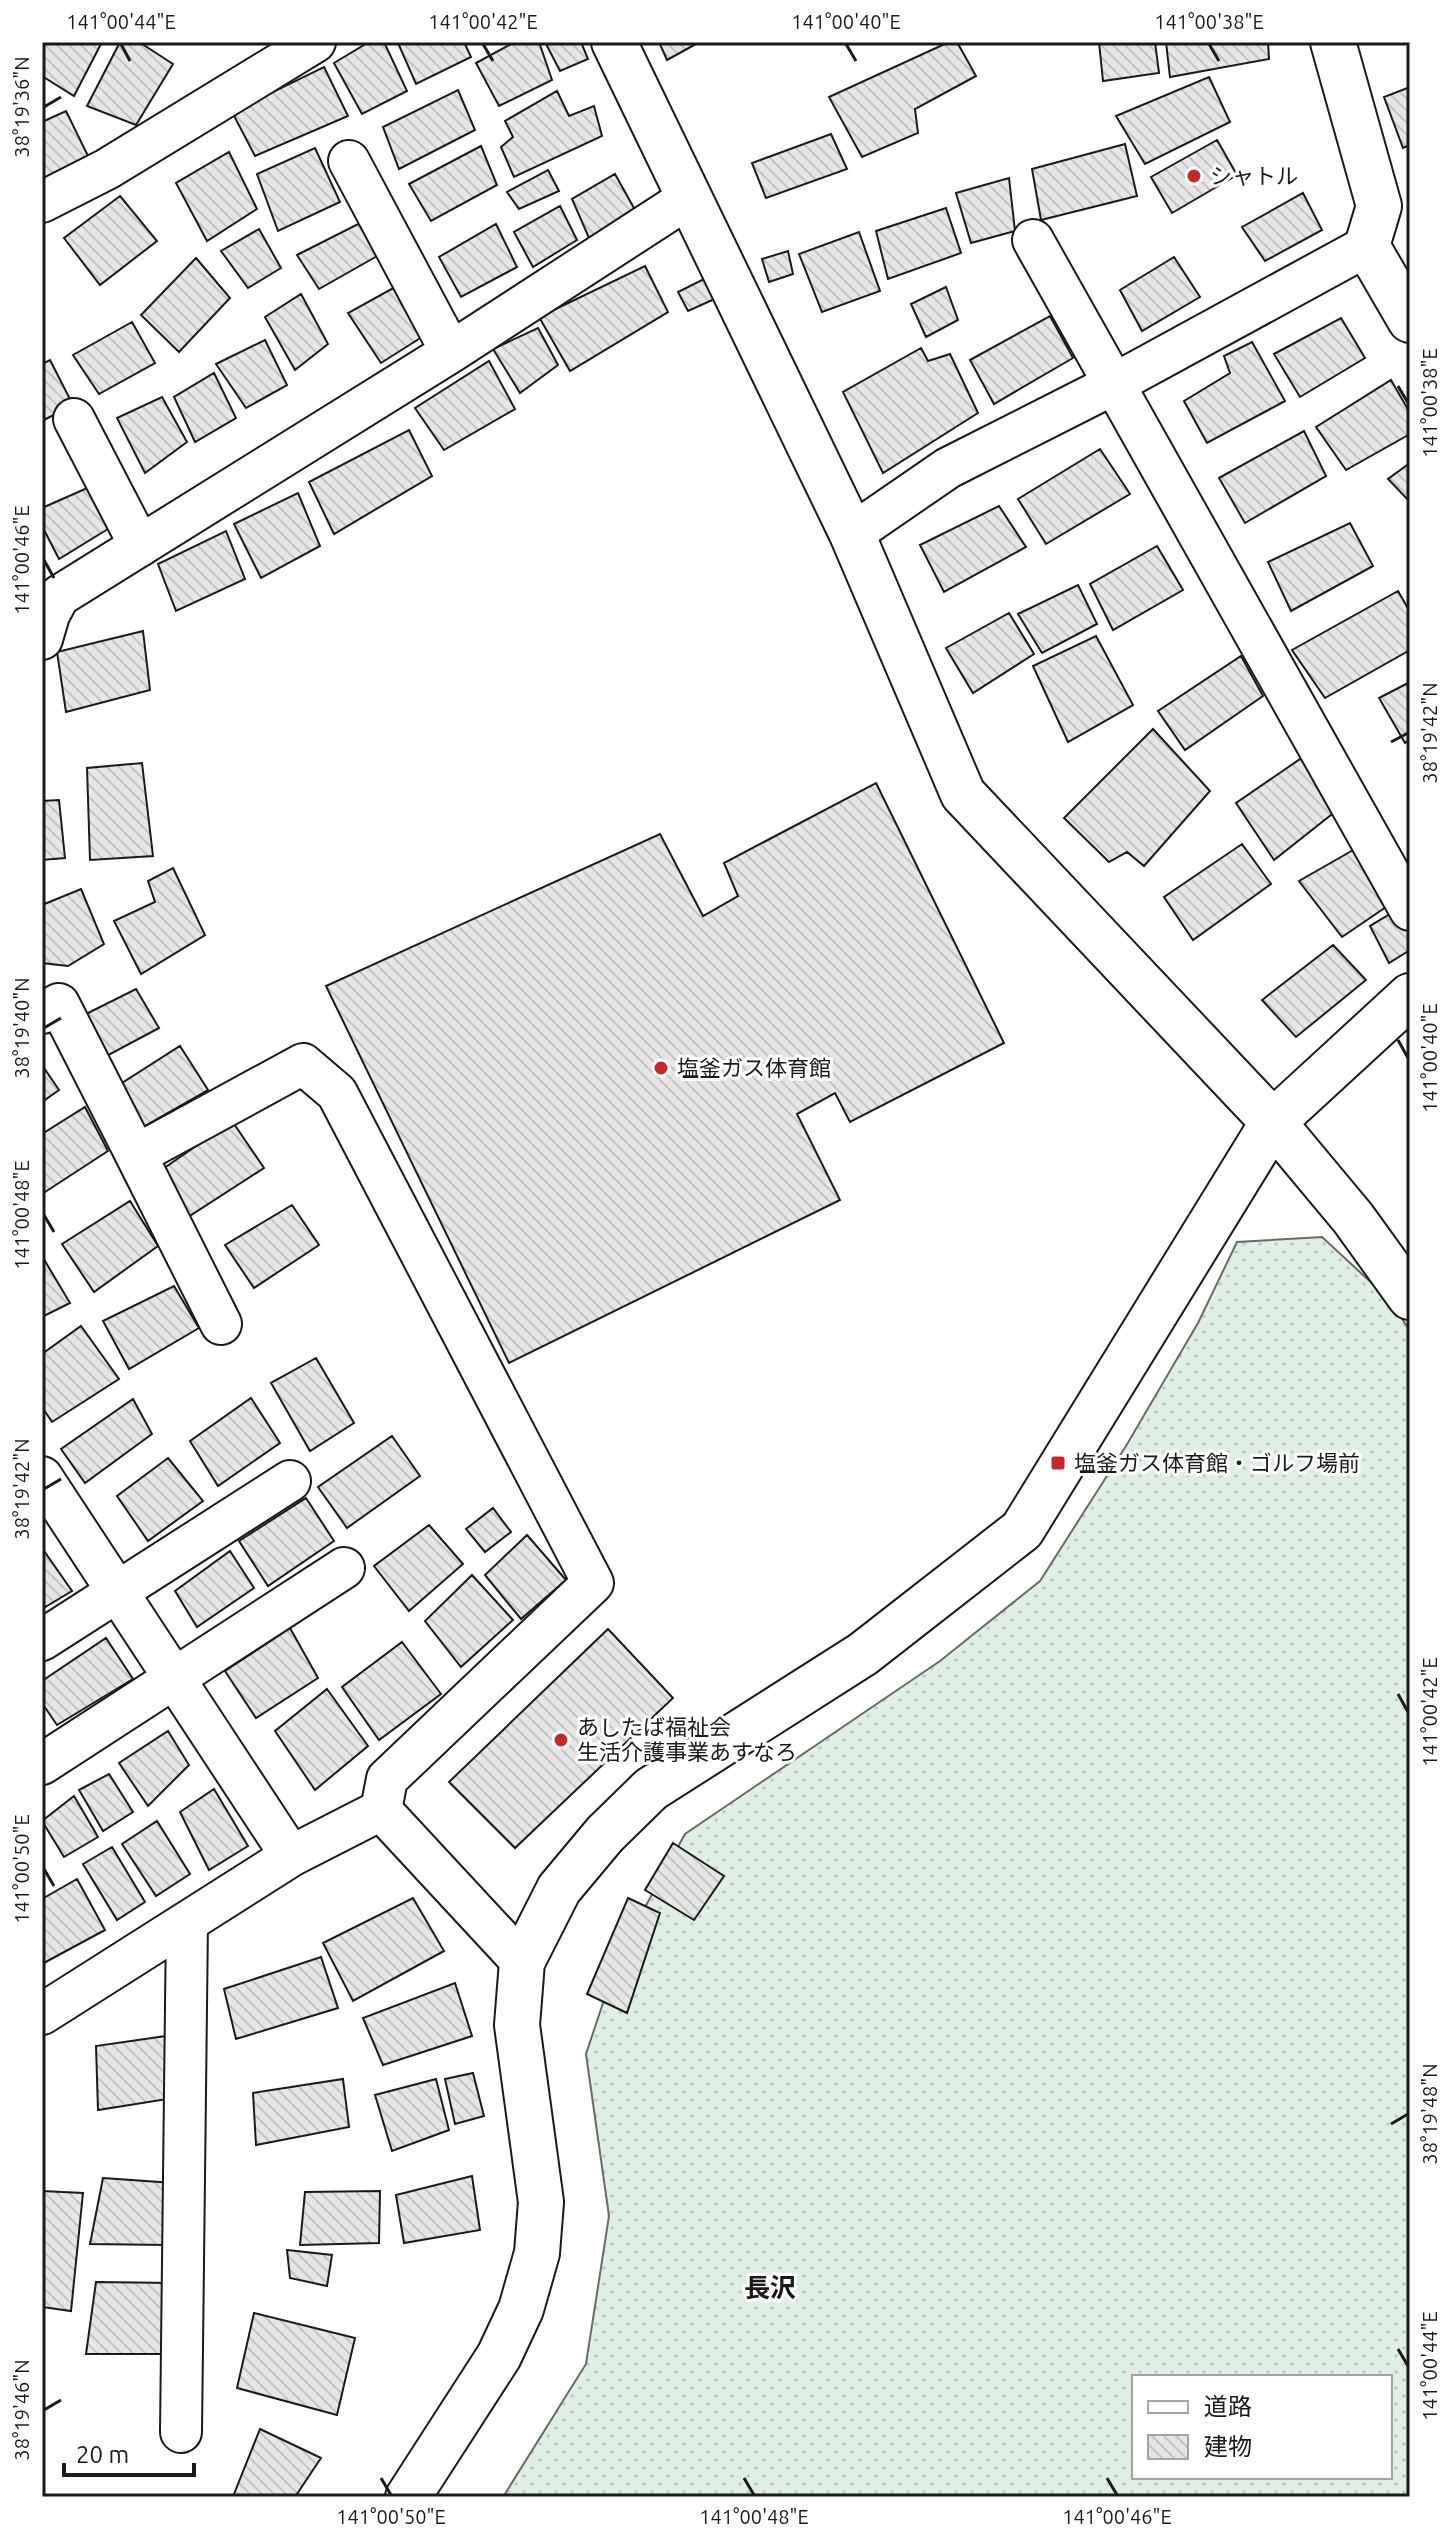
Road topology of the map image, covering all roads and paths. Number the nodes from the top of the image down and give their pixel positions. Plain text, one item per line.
1 (315, 42) edge
2 (614, 42) edge
3 (1333, 42) edge
4 (349, 161) dead end
5 (690, 197) junction
6 (42, 202) edge
7 (1033, 240) dead end
8 (1367, 246) junction
9 (1410, 320) edge
10 (451, 352) junction
11 (1114, 384) junction
12 (74, 419) dead end
13 (852, 534) junction
14 (140, 546) junction
15 (42, 639) edge
16 (1410, 910) edge
17 (1410, 996) edge
18 (42, 1013) edge
19 (1273, 1122) junction
20 (136, 1155) junction
21 (1410, 1297) edge
22 (221, 1324) dead end
23 (42, 1477) edge
24 (290, 1481) dead end
25 (344, 1568) dead end
26 (118, 1590) junction
27 (42, 1640) edge
28 (173, 1680) junction
29 (42, 1764) edge
30 (381, 1810) junction
31 (291, 1856) junction
32 (187, 1922) junction
33 (522, 1962) junction
34 (42, 2014) edge
35 (181, 2432) dead end
36 (408, 2497) edge

1 - 6 street
2 - 5 street
3 - 8 street
4 - 10 street
5 - 10 street
5 - 13 street
7 - 11 street
8 - 9 street
8 - 11 street
10 - 14 street
11 - 13 street
11 - 16 street
12 - 14 street
13 - 19 street
14 - 15 street
17 - 19 street
18 - 20 street
19 - 21 street
19 - 33 street
20 - 22 street
20 - 30 street
23 - 26 street
24 - 26 street
25 - 28 street
26 - 27 street
26 - 28 street
28 - 29 street
28 - 31 street
30 - 31 street
30 - 33 street
31 - 32 street
32 - 34 street
32 - 35 street
33 - 36 street

